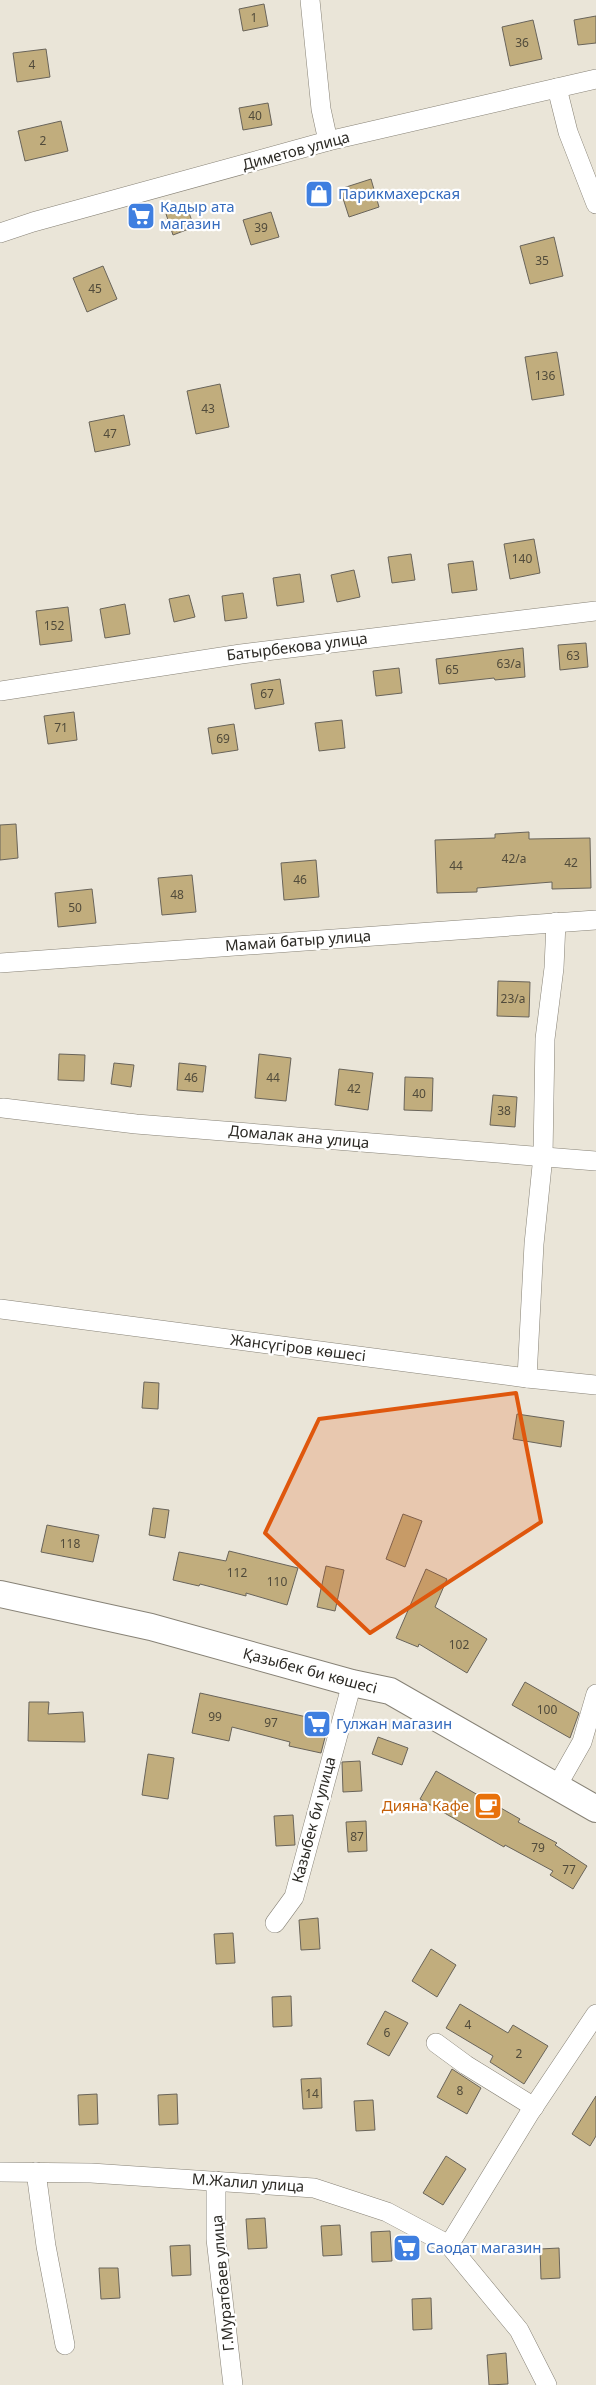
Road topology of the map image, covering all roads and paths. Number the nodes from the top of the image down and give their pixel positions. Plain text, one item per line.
1 (310, 0) edge
2 (596, 79) edge
3 (558, 88) junction
4 (328, 141) junction
5 (596, 204) edge
6 (0, 233) edge
7 (596, 611) edge
8 (0, 691) edge
9 (596, 920) edge
10 (556, 922) junction
11 (0, 963) edge
12 (3, 1108) dead end
13 (542, 1156) junction
14 (596, 1161) edge
15 (0, 1309) edge
16 (527, 1378) junction
17 (596, 1385) edge
18 (0, 1594) edge
19 (352, 1683) junction
20 (596, 1694) edge
21 (557, 1786) junction
22 (596, 1809) edge
23 (275, 1923) dead end
24 (596, 2014) edge
25 (436, 2043) dead end
26 (534, 2108) junction
27 (0, 2172) edge
28 (36, 2172) junction
29 (216, 2181) junction
30 (449, 2245) junction
31 (66, 2345) dead end
32 (233, 2385) edge
33 (547, 2385) edge

1 - 4 street
2 - 3 street, Диметов улица
3 - 4 street, Диметов улица
3 - 5 street
4 - 6 street, Диметов улица
7 - 8 street, Батырбекова улица
9 - 10 street, Мамай батыр улица
10 - 11 street, Мамай батыр улица
10 - 13 street
12 - 13 street, Домалак ана улица
13 - 14 street, Домалак ана улица
13 - 16 street
15 - 16 street, Жансүгіров көшесі
16 - 17 street, Жансүгіров көшесі
18 - 19 main road, Қазыбек би көшесі
19 - 21 main road, Қазыбек би көшесі
19 - 23 street, Казыбек би улица
20 - 21 street
21 - 22 main road, Қазыбек би көшесі
24 - 26 street
25 - 26 street
26 - 30 street
27 - 28 street, М.Жалил улица
28 - 29 street, М.Жалил улица
28 - 31 street
29 - 30 street, М.Жалил улица
29 - 32 street, Г.Муратбаев улица
30 - 33 street, М.Жалил улица

